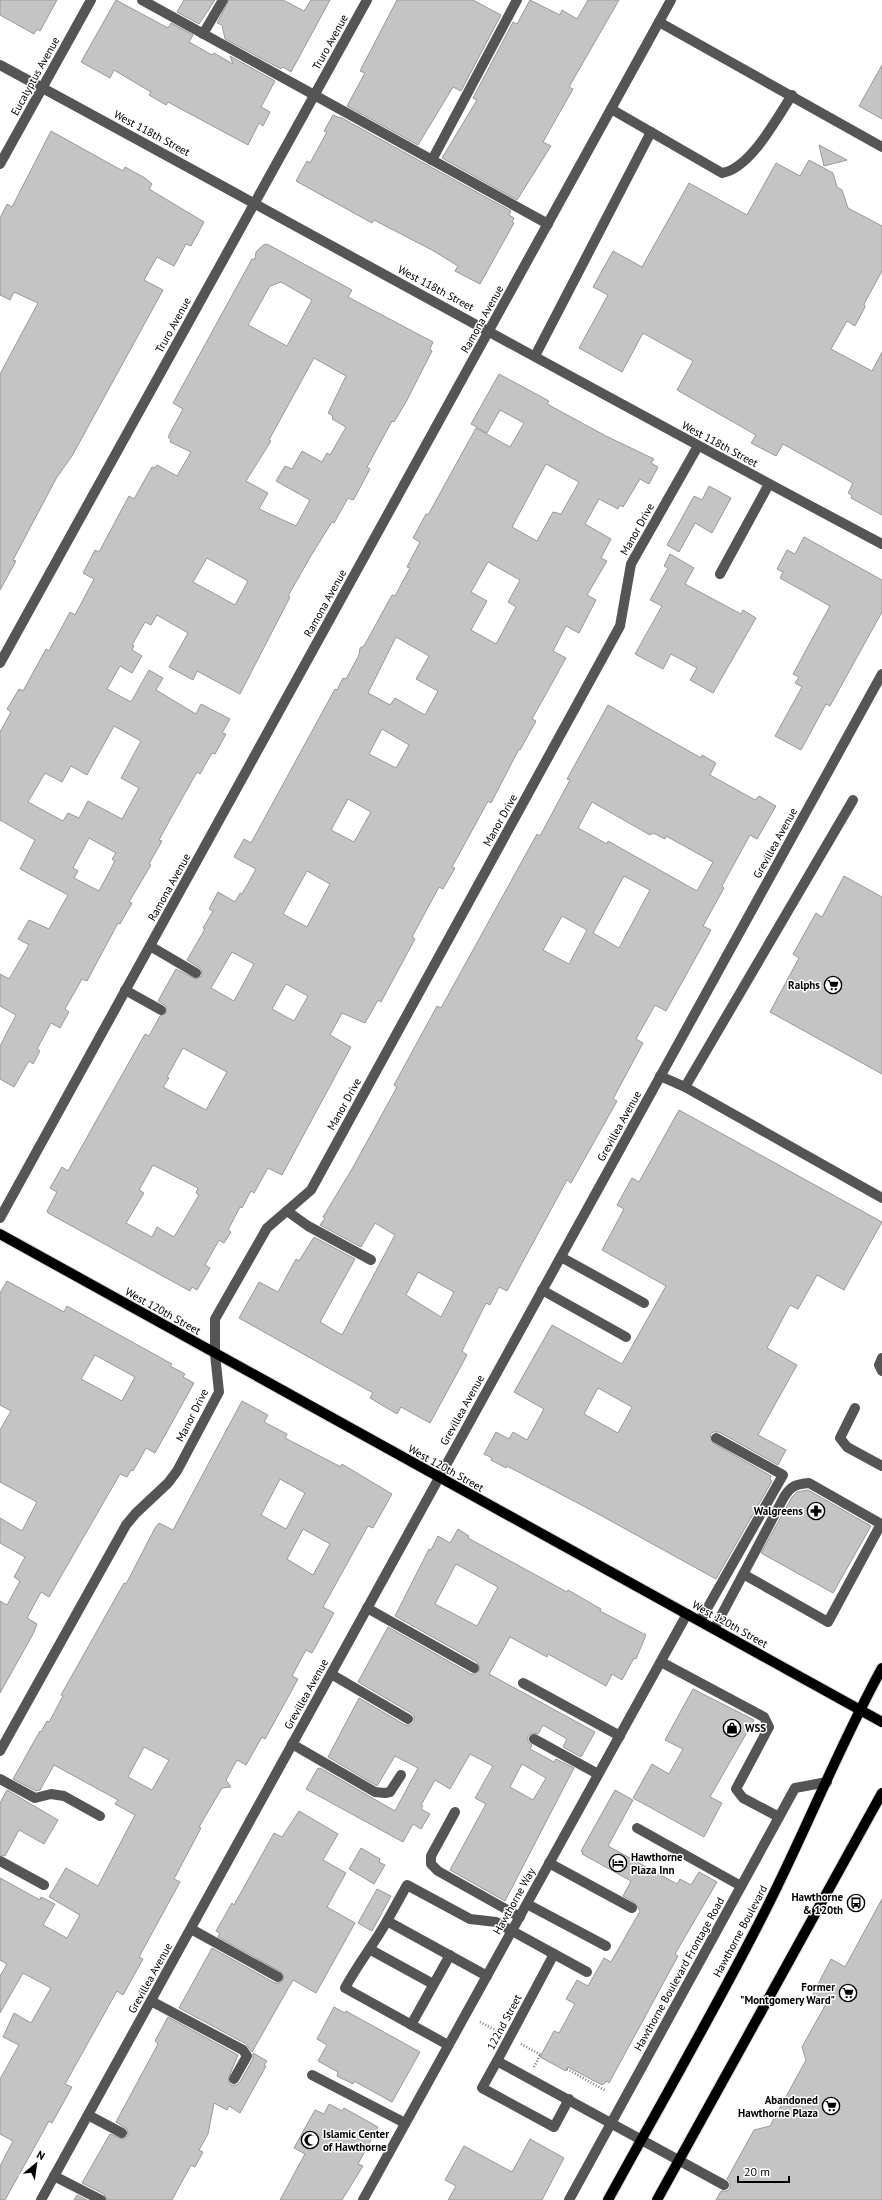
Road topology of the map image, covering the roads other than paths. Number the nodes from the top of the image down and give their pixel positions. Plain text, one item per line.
1 (91, 0) edge
2 (142, 0) edge
3 (223, 0) edge
4 (367, 0) edge
5 (517, 0) edge
6 (671, 0) edge
7 (659, 22) junction
8 (204, 34) junction
9 (0, 65) edge
10 (43, 88) junction
11 (792, 94) junction
12 (314, 95) junction
13 (611, 109) junction
14 (652, 132) junction
15 (882, 146) edge
16 (432, 160) junction
17 (0, 164) edge
18 (254, 203) junction
19 (548, 224) junction
20 (489, 330) junction
21 (535, 356) junction
22 (698, 446) junction
23 (769, 484) junction
24 (882, 544) edge
25 (720, 574) dead end
26 (0, 663) edge
27 (882, 674) edge
28 (853, 800) dead end
29 (150, 946) junction
30 (196, 973) dead end
31 (126, 990) junction
32 (162, 1010) dead end
33 (660, 1076) junction
34 (685, 1087) junction
35 (882, 1198) edge
36 (287, 1211) junction
37 (0, 1218) edge
38 (0, 1234) edge
39 (561, 1256) junction
40 (371, 1260) dead end
41 (542, 1290) junction
42 (644, 1303) dead end
43 (626, 1337) dead end
44 (215, 1354) junction
45 (882, 1358) edge
46 (882, 1371) edge
47 (855, 1408) dead end
48 (716, 1438) dead end
49 (882, 1466) edge
50 (439, 1477) junction
51 (879, 1534) edge
52 (743, 1574) junction
53 (367, 1608) junction
54 (687, 1614) junction
55 (700, 1621) junction
56 (714, 1630) junction
57 (661, 1662) junction
58 (474, 1668) dead end
59 (882, 1668) edge
60 (331, 1674) junction
61 (523, 1683) dead end
62 (859, 1709) junction
63 (408, 1720) dead end
64 (882, 1722) edge
65 (620, 1736) junction
66 (534, 1739) dead end
67 (292, 1744) junction
68 (0, 1751) edge
69 (598, 1774) junction
70 (401, 1775) dead end
71 (0, 1779) edge
72 (827, 1782) junction
73 (882, 1793) edge
74 (455, 1812) dead end
75 (100, 1816) dead end
76 (779, 1817) junction
77 (637, 1828) dead end
78 (0, 1861) edge
79 (549, 1863) junction
80 (44, 1885) dead end
81 (741, 1886) junction
82 (527, 1904) junction
83 (632, 1908) dead end
84 (520, 1917) junction
85 (387, 1921) junction
86 (192, 1925) junction
87 (512, 1930) junction
88 (606, 1946) dead end
89 (371, 1950) junction
90 (246, 1952) dead end
91 (554, 1954) junction
92 (450, 1955) junction
93 (587, 1972) dead end
94 (487, 1976) junction
95 (278, 1977) dead end
96 (433, 1984) junction
97 (151, 2001) junction
98 (411, 2024) junction
99 (448, 2045) junction
100 (497, 2061) junction
101 (312, 2075) dead end
102 (234, 2079) dead end
103 (568, 2099) junction
104 (88, 2115) junction
105 (405, 2123) junction
106 (612, 2123) junction
107 (122, 2133) dead end
108 (641, 2140) junction
109 (679, 2160) junction
110 (54, 2176) junction
111 (724, 2185) dead end
112 (41, 2200) edge
113 (101, 2200) edge
114 (363, 2200) edge
115 (569, 2200) edge
116 (608, 2200) edge
117 (657, 2200) edge

1 - 10 street, Eucalyptus Avenue
2 - 8 street
3 - 8 street
4 - 12 street, Truro Avenue
5 - 16 street
6 - 7 street, Ramona Avenue
7 - 11 street
7 - 13 street, Ramona Avenue
8 - 12 street
9 - 10 street, West 118th Street
10 - 17 street, Eucalyptus Avenue
10 - 18 street, West 118th Street
11 - 14 street
11 - 15 street
12 - 16 street
12 - 18 street, Truro Avenue
13 - 14 street
13 - 19 street, Ramona Avenue
14 - 21 street
16 - 19 street
18 - 20 street, West 118th Street
18 - 26 street, Truro Avenue
19 - 20 street, Ramona Avenue
20 - 21 street, West 118th Street
20 - 29 street, Ramona Avenue
21 - 22 street, West 118th Street
22 - 23 street, West 118th Street
22 - 36 street, Manor Drive
23 - 24 street, West 118th Street
23 - 25 street
27 - 33 street, Grevillea Avenue
28 - 34 street
29 - 30 street
29 - 31 street, Ramona Avenue
31 - 32 street
31 - 37 street, Ramona Avenue
33 - 34 street
33 - 39 street, Grevillea Avenue
34 - 35 street
36 - 40 street
36 - 44 street, Manor Drive
38 - 44 main road, West 120th Street
39 - 41 street, Grevillea Avenue
39 - 42 street
41 - 43 street
41 - 50 street, Grevillea Avenue
44 - 50 main road, West 120th Street
44 - 68 street, Manor Drive
45 - 46 street
47 - 49 street
48 - 55 street
50 - 53 street, Grevillea Avenue
50 - 54 main road, West 120th Street
51 - 52 street
51 - 52 street
52 - 56 street
53 - 58 street
53 - 60 street, Grevillea Avenue
54 - 55 main road, West 120th Street
54 - 57 street, Hawthorne Way
55 - 56 main road, West 120th Street
56 - 62 main road, West 120th Street
57 - 65 street, Hawthorne Way
57 - 76 street
59 - 62 main road, Hawthorne Boulevard
60 - 63 street
60 - 67 street, Grevillea Avenue
61 - 65 street
62 - 64 main road, West 120th Street
62 - 72 main road, Hawthorne Boulevard
65 - 69 street, Hawthorne Way
66 - 69 street
67 - 70 street
67 - 86 street, Grevillea Avenue
69 - 79 street, Hawthorne Way
71 - 75 street
72 - 76 street, Hawthorne Boulevard Frontage Road
72 - 108 main road, Hawthorne Boulevard
73 - 109 main road
74 - 84 street
76 - 81 street, Hawthorne Boulevard Frontage Road
77 - 81 street
78 - 80 street
79 - 82 street, Hawthorne Way
79 - 83 street
81 - 106 street, Hawthorne Boulevard Frontage Road
82 - 84 street, Hawthorne Way
82 - 88 street
84 - 87 street, Hawthorne Way
85 - 87 street
85 - 89 street
85 - 92 street
86 - 90 street
86 - 95 street
86 - 97 street, Grevillea Avenue
87 - 91 street
87 - 94 street, Hawthorne Way
89 - 96 street
89 - 98 street
91 - 93 street
91 - 100 street, 122nd Street
92 - 94 street
92 - 96 street
94 - 99 street, Hawthorne Way
96 - 98 street
97 - 102 street
97 - 104 street, Grevillea Avenue
98 - 99 street
99 - 105 street, Hawthorne Way
100 - 103 street, 122nd Street
100 - 103 street
101 - 105 street
103 - 106 street, 122nd Street
104 - 107 street
104 - 110 street, Grevillea Avenue
105 - 114 street, Hawthorne Way
106 - 108 street, 122nd Street
106 - 115 street, Hawthorne Boulevard Frontage Road
108 - 109 street, 122nd Street
108 - 116 main road, Hawthorne Boulevard
109 - 111 street, 122nd Street
109 - 117 main road
110 - 112 street, Grevillea Avenue
110 - 113 street

